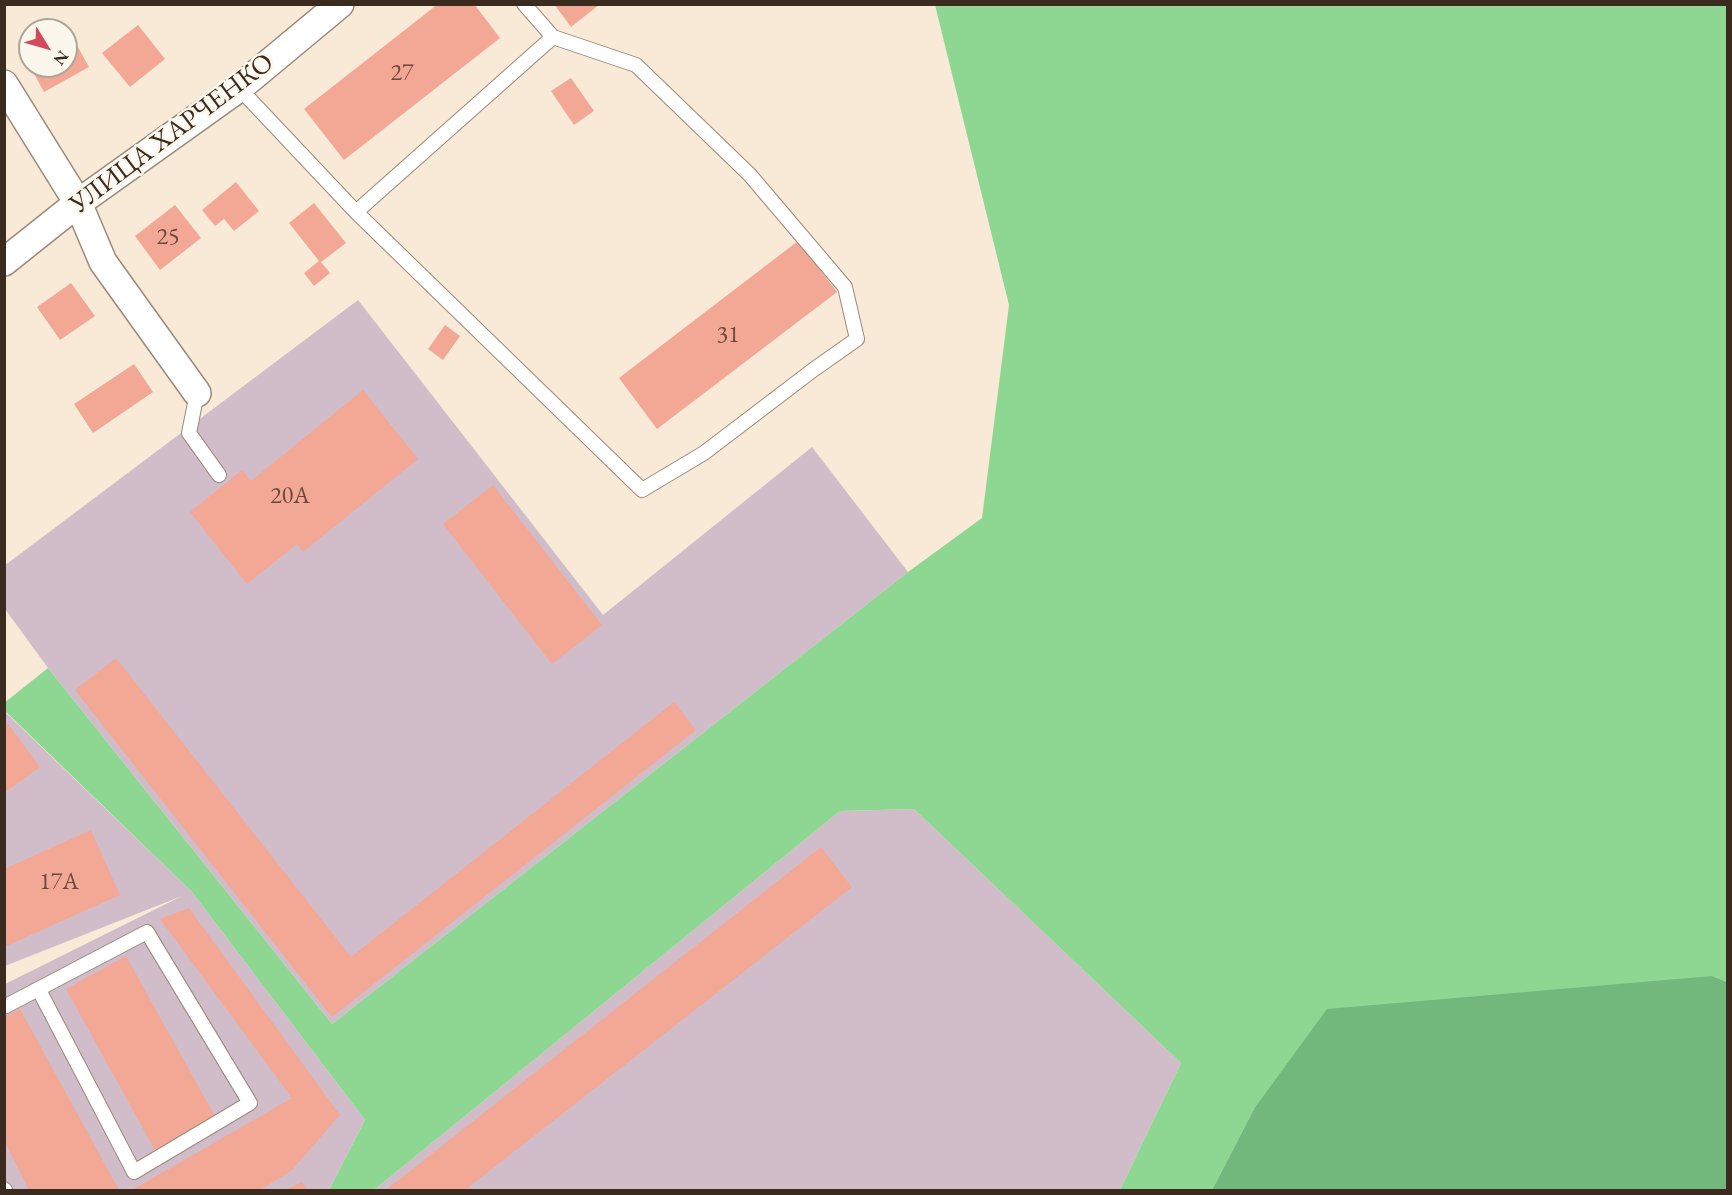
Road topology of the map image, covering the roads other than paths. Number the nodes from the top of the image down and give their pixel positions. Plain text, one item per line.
1 (340, 4) edge
2 (524, 4) edge
3 (553, 37) junction
4 (4, 84) edge
5 (239, 88) junction
6 (78, 203) junction
7 (356, 212) junction
8 (4, 262) edge
9 (197, 393) joint
10 (219, 475) dead end
11 (39, 990) junction
12 (4, 1007) edge

1 - 5 street, УЛИЦА ХАРЧЕНКО
2 - 3 lane
3 - 7 lane
3 - 7 lane
4 - 6 street
5 - 6 street, УЛИЦА ХАРЧЕНКО
5 - 7 lane
6 - 8 street, УЛИЦА ХАРЧЕНКО
6 - 9 street
9 - 10 lane
11 - 11 lane
11 - 12 lane

